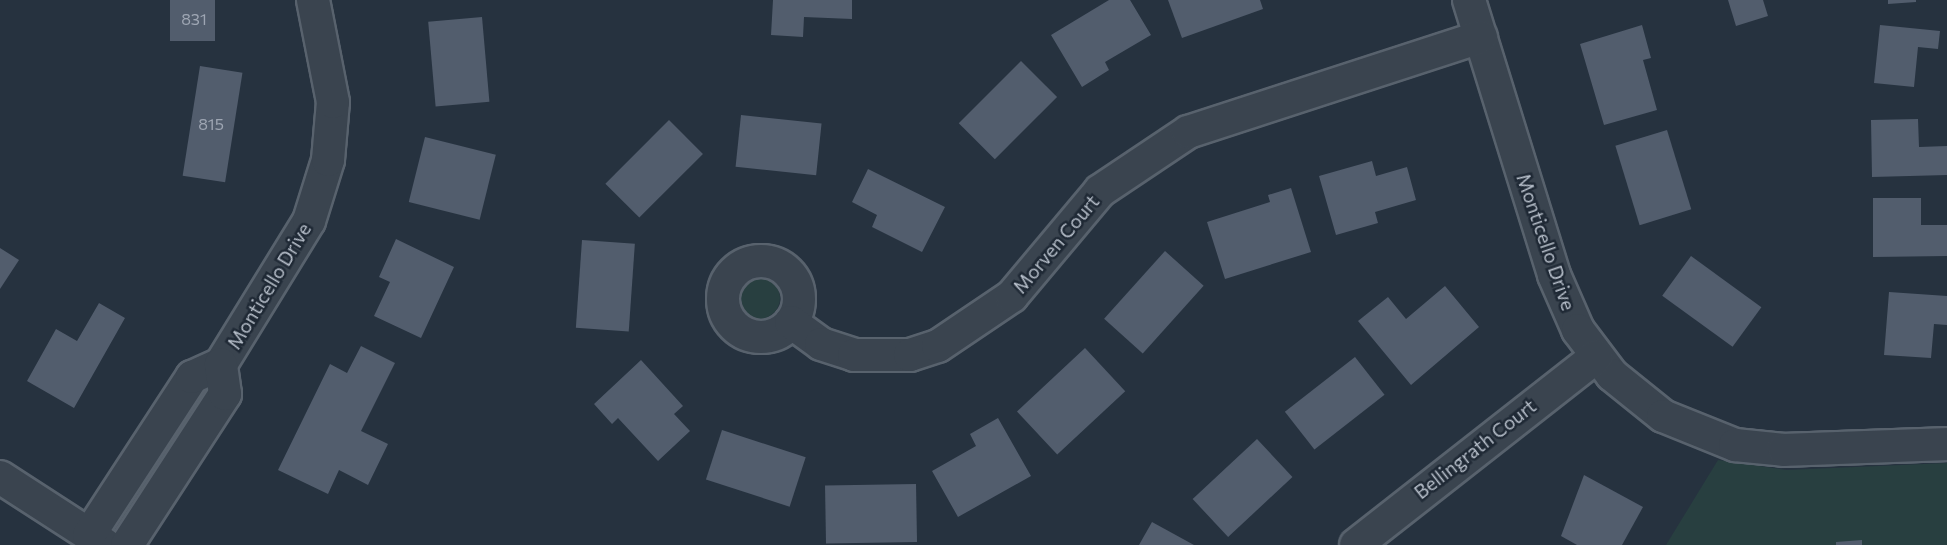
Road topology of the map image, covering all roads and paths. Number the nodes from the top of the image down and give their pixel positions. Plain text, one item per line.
1 (313, 0) edge
2 (1469, 0) edge
3 (1481, 37) junction
4 (791, 322) dead end
5 (1597, 356) junction
6 (221, 364) junction
7 (1947, 444) edge
8 (0, 477) edge
9 (97, 540) edge
10 (127, 545) edge
11 (1356, 545) edge

1 - 6 street, Monticello Drive
2 - 3 street, Monticello Drive
3 - 4 street, Morven Court
3 - 5 street, Monticello Drive
5 - 7 street, Monticello Drive
5 - 11 street, Bellingrath Court
6 - 9 street, Monticello Drive
6 - 10 street, Monticello Drive
8 - 9 street

